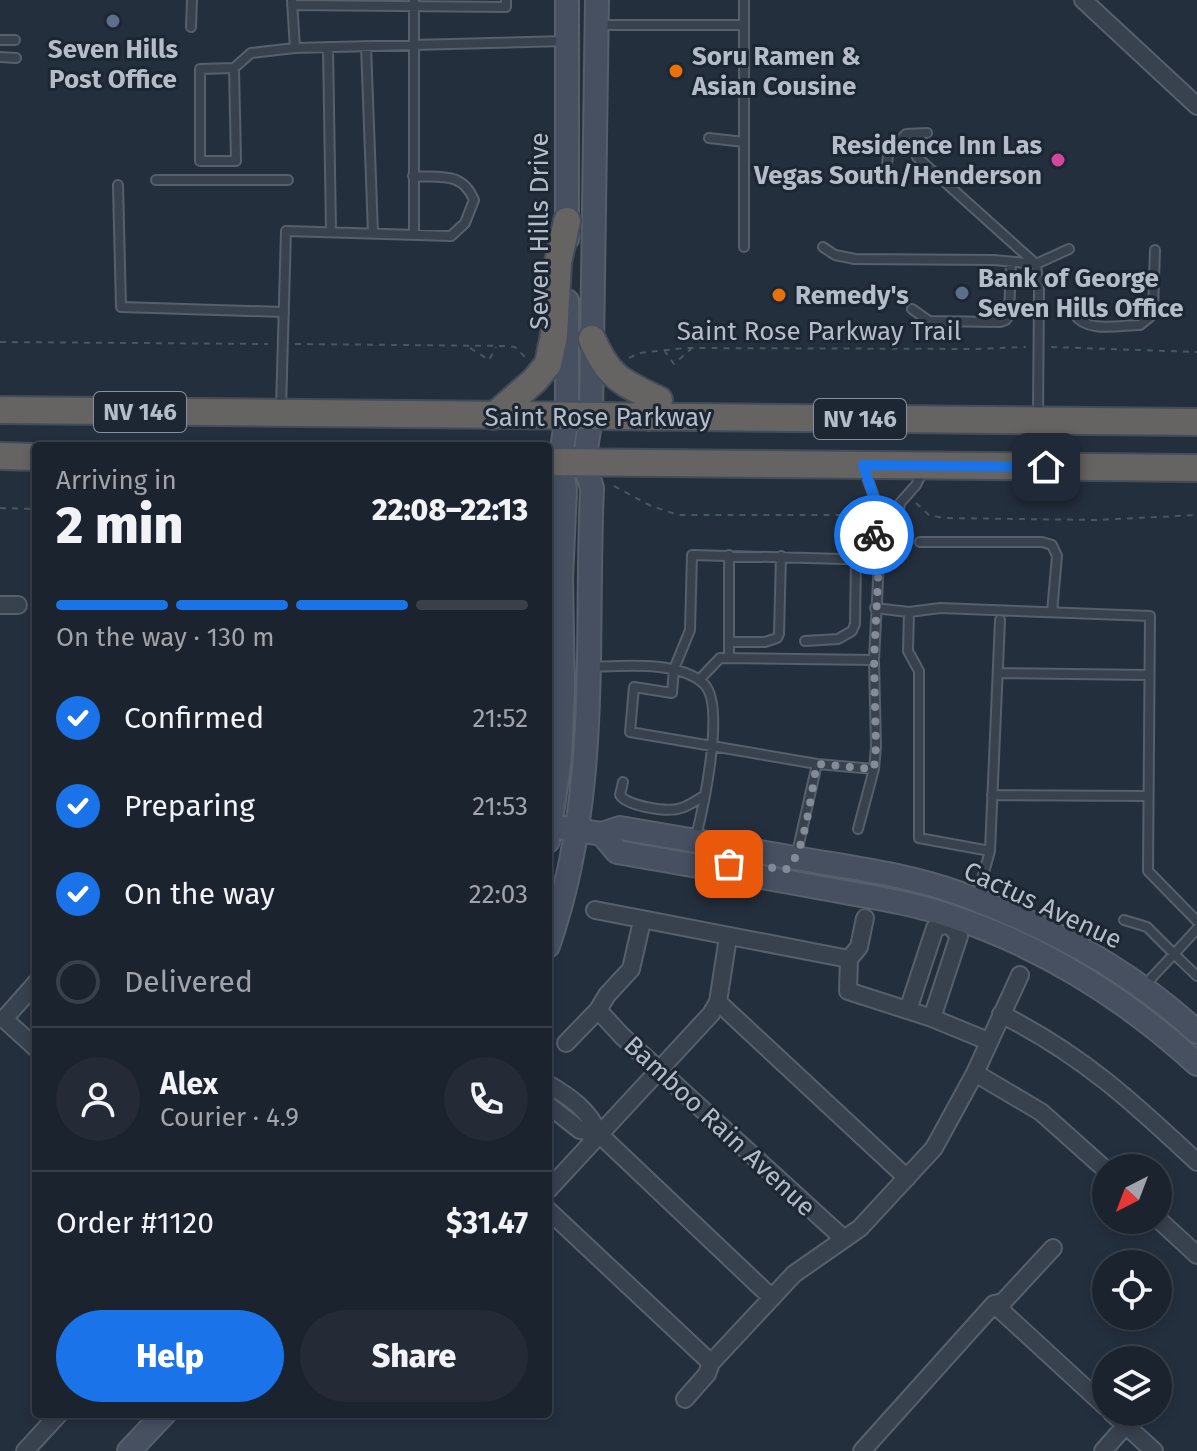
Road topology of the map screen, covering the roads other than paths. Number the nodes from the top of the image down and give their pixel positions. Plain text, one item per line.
1 (192, 0) edge
2 (506, 0) edge
3 (567, 0) edge
4 (597, 0) edge
5 (744, 0) edge
6 (1083, 0) edge
7 (292, 2) edge
8 (414, 3) edge
9 (597, 25) junction
10 (744, 25) junction
11 (191, 27) dead end
12 (0, 40) edge
13 (15, 40) dead end
14 (567, 41) junction
15 (412, 45) junction
16 (366, 46) junction
17 (328, 47) junction
18 (295, 48) junction
19 (0, 57) edge
20 (16, 58) dead end
21 (234, 68) junction
22 (1197, 106) edge
23 (927, 133) dead end
24 (709, 138) dead end
25 (744, 142) junction
26 (917, 157) dead end
27 (413, 176) junction
28 (886, 176) dead end
29 (156, 180) dead end
30 (288, 180) dead end
31 (118, 185) dead end
32 (567, 221) junction
33 (331, 231) junction
34 (373, 233) junction
35 (414, 235) junction
36 (744, 247) dead end
37 (823, 247) dead end
38 (1069, 249) dead end
39 (1155, 250) dead end
40 (1011, 262) junction
41 (1036, 264) junction
42 (912, 309) dead end
43 (284, 312) junction
44 (1075, 315) dead end
45 (592, 339) junction
46 (7, 406) edge
47 (281, 413) junction
48 (494, 416) junction
49 (579, 416) junction
50 (648, 417) junction
51 (1038, 421) junction
52 (1197, 422) edge
53 (0, 456) edge
54 (32, 457) edge
55 (564, 462) edge
56 (863, 465) junction
57 (926, 466) junction
58 (1197, 468) edge
59 (920, 542) dead end
60 (729, 555) junction
61 (781, 556) junction
62 (856, 559) junction
63 (879, 560) junction
64 (0, 605) edge
65 (18, 605) dead end
66 (875, 608) junction
67 (909, 612) junction
68 (1052, 612) junction
69 (1000, 620) dead end
70 (805, 641) dead end
71 (729, 642) junction
72 (729, 658) junction
73 (874, 660) junction
74 (589, 667) junction
75 (674, 669) junction
76 (998, 673) junction
77 (1149, 675) junction
78 (699, 680) junction
79 (712, 745) junction
80 (817, 764) junction
81 (874, 769) junction
82 (623, 782) dead end
83 (992, 795) junction
84 (704, 796) junction
85 (1147, 796) junction
86 (858, 829) dead end
87 (561, 831) edge
88 (602, 834) junction
89 (695, 841) junction
90 (990, 851) junction
91 (796, 858) junction
92 (716, 869) junction
93 (871, 871) junction
94 (977, 900) junction
95 (595, 910) dead end
96 (865, 918) dead end
97 (951, 920) junction
98 (1124, 920) dead end
99 (642, 921) junction
100 (1197, 921) edge
101 (1040, 928) junction
102 (1197, 929) edge
103 (552, 935) edge
104 (728, 937) junction
105 (1174, 954) junction
106 (849, 959) junction
107 (921, 968) junction
108 (1072, 970) junction
109 (1020, 975) dead end
110 (1197, 976) edge
111 (945, 977) junction
112 (32, 988) edge
113 (1147, 991) junction
114 (718, 1002) junction
115 (598, 1010) junction
116 (908, 1010) junction
117 (1001, 1014) junction
118 (932, 1018) junction
119 (1197, 1032) edge
120 (988, 1041) junction
121 (566, 1043) dead end
122 (32, 1044) edge
123 (1197, 1064) edge
124 (659, 1069) junction
125 (975, 1073) junction
126 (552, 1090) edge
127 (552, 1108) edge
128 (599, 1134) junction
129 (1092, 1158) edge
130 (1197, 1162) edge
131 (907, 1178) junction
132 (552, 1186) edge
133 (552, 1214) edge
134 (1172, 1232) edge
135 (844, 1239) junction
136 (1053, 1248) dead end
137 (1197, 1255) edge
138 (772, 1298) junction
139 (994, 1304) junction
140 (711, 1363) junction
141 (1092, 1394) edge
142 (685, 1399) dead end
143 (55, 1418) edge
144 (160, 1418) edge
145 (1125, 1426) edge
146 (1127, 1426) edge
147 (25, 1451) edge
148 (129, 1451) edge
149 (862, 1451) edge
150 (1103, 1451) edge
151 (1154, 1451) edge

1 - 11 lane
2 - 8 lane
3 - 14 main road, Seven Hills Drive
4 - 9 main road, Seven Hills Drive
5 - 10 lane
6 - 22 street
7 - 8 lane
7 - 18 lane
8 - 15 lane
9 - 10 lane
9 - 45 main road, Seven Hills Drive
10 - 25 lane
12 - 13 lane
14 - 15 lane
14 - 32 main road, Seven Hills Drive
15 - 16 lane
15 - 27 lane
16 - 17 lane
16 - 34 lane
17 - 18 lane
17 - 33 lane
18 - 21 lane
19 - 20 lane
21 - 21 lane
23 - 28 lane
24 - 25 lane
25 - 36 lane
26 - 41 lane
27 - 35 lane
27 - 35 lane
29 - 30 lane
31 - 43 lane
32 - 48 highway
32 - 49 main road, Seven Hills Drive
33 - 34 lane
33 - 43 lane
34 - 35 lane
37 - 40 lane
38 - 41 lane
39 - 44 lane
40 - 41 lane
40 - 42 lane
41 - 51 lane
43 - 47 lane
45 - 49 main road, Seven Hills Drive
45 - 50 highway
46 - 47 highway, Saint Rose Parkway / NV 146
47 - 48 highway, Saint Rose Parkway / NV 146
48 - 49 highway, Saint Rose Parkway / NV 146
49 - 50 highway, Saint Rose Parkway / NV 146
49 - 55 main road, Seven Hills Drive
50 - 51 highway, Saint Rose Parkway / NV 146
51 - 52 highway, Saint Rose Parkway / NV 146
53 - 54 highway
55 - 56 highway, Saint Rose Parkway / NV 146
55 - 74 main road
55 - 87 main road
56 - 57 highway, Saint Rose Parkway / NV 146
56 - 63 lane
57 - 58 highway, Saint Rose Parkway / NV 146
57 - 63 lane
59 - 68 lane
60 - 61 lane
60 - 71 lane
60 - 75 lane
61 - 62 lane
61 - 71 lane
62 - 63 lane
62 - 70 lane
63 - 66 lane
64 - 65 street
66 - 67 lane
66 - 73 lane
67 - 68 lane
67 - 90 lane
68 - 77 lane
69 - 76 lane
71 - 72 lane
72 - 73 lane
72 - 78 lane
73 - 81 lane
74 - 75 lane
74 - 87 main road
75 - 78 lane
75 - 79 lane
76 - 77 lane
76 - 83 lane
77 - 85 lane
78 - 79 lane
79 - 80 lane
79 - 84 lane
80 - 81 lane
80 - 91 lane
81 - 86 lane
82 - 84 lane
83 - 85 lane
83 - 90 lane
84 - 89 lane
85 - 100 lane
87 - 88 main road, Cactus Avenue
87 - 103 main road
88 - 89 main road, Cactus Avenue
88 - 92 main road
89 - 91 main road, Cactus Avenue
90 - 94 lane
91 - 92 main road
91 - 93 main road, Cactus Avenue
92 - 97 main road
93 - 94 main road, Cactus Avenue
93 - 97 main road
94 - 101 main road, Cactus Avenue
95 - 99 street
96 - 106 street
97 - 101 main road
97 - 107 street
97 - 108 main road
97 - 111 street
98 - 105 lane
99 - 104 street
99 - 115 street
101 - 113 main road, Cactus Avenue
102 - 105 lane
104 - 106 street
104 - 114 street
105 - 110 lane
105 - 113 lane
106 - 116 street
107 - 111 lane
107 - 116 street
108 - 113 main road
108 - 123 main road
109 - 117 street
111 - 118 street
112 - 122 street
113 - 119 main road, Cactus Avenue
114 - 124 street
114 - 131 street
115 - 121 street
115 - 124 street, Bamboo Rain Avenue
116 - 118 street
117 - 120 street
117 - 130 street
118 - 120 street
120 - 125 street
124 - 128 street
124 - 135 street, Bamboo Rain Avenue
125 - 129 street
125 - 131 street
126 - 128 street
127 - 128 street
128 - 132 street
128 - 138 street
131 - 135 street
133 - 140 street
134 - 137 street
135 - 138 street
136 - 139 street
138 - 140 street
139 - 141 street
139 - 149 street
140 - 142 street
143 - 147 street
144 - 148 main road
145 - 150 street
146 - 151 street

